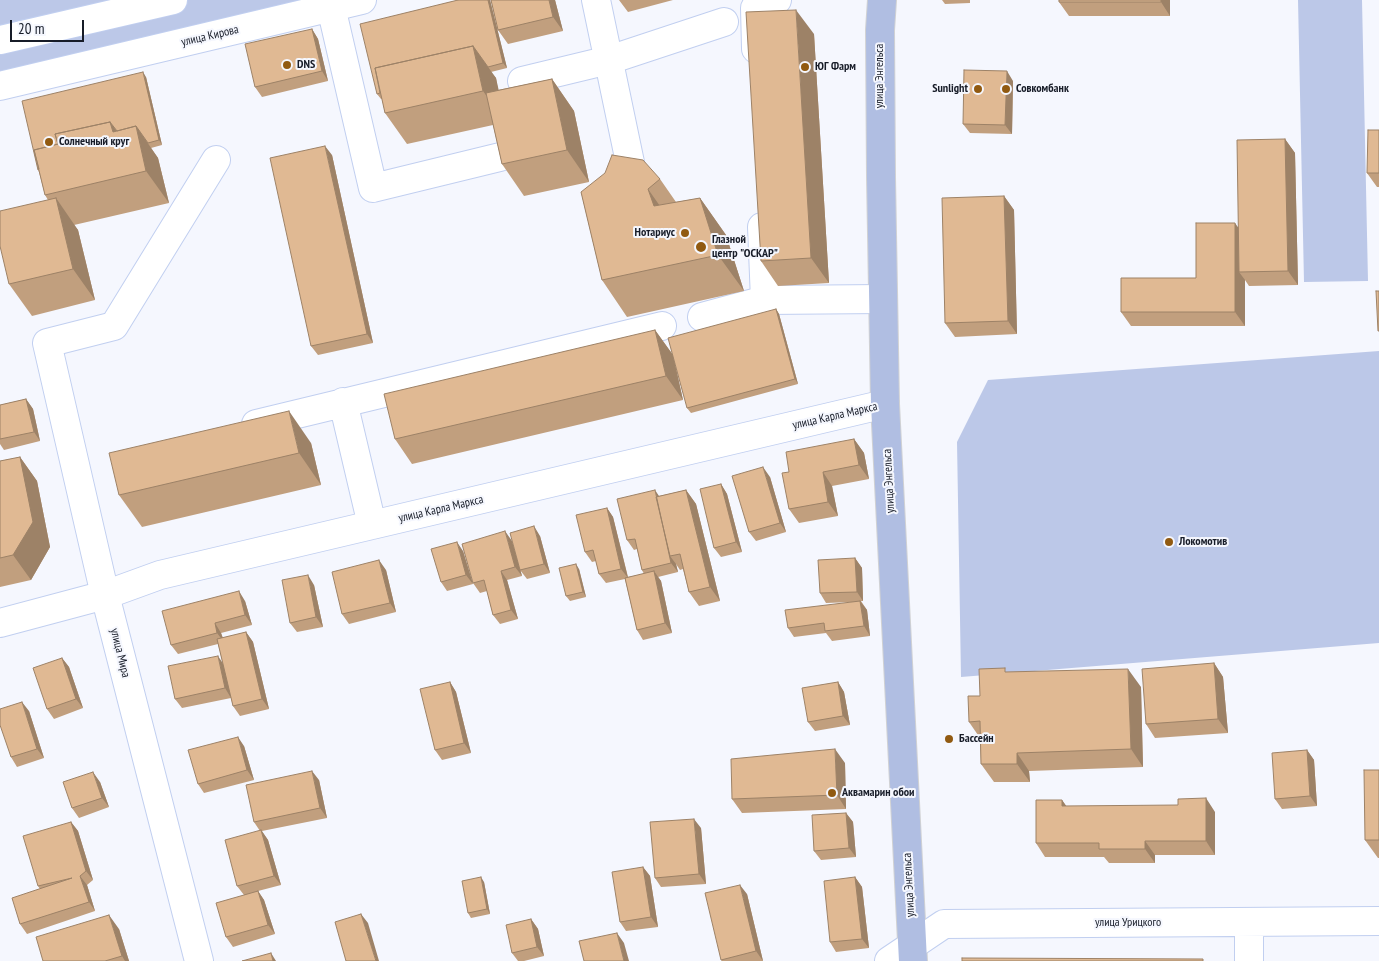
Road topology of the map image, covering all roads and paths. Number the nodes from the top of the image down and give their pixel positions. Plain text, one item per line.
1 (173, 0) edge
2 (362, 0) edge
3 (596, 0) edge
4 (777, 0) edge
5 (882, 0) edge
6 (331, 7) junction
7 (724, 22) dead end
8 (0, 40) edge
9 (609, 60) junction
10 (757, 76) edge
11 (522, 81) dead end
12 (0, 86) edge
13 (500, 157) edge
14 (216, 160) dead end
15 (632, 172) edge
16 (761, 203) edge
17 (883, 299) junction
18 (765, 300) junction
19 (702, 317) dead end
20 (662, 326) dead end
21 (343, 402) junction
22 (885, 404) junction
23 (231, 430) edge
24 (372, 525) junction
25 (105, 595) junction
26 (0, 623) edge
27 (1379, 921) edge
28 (1249, 922) junction
29 (912, 953) edge
30 (198, 961) edge
31 (889, 961) edge
32 (1249, 961) edge

1 - 8 street
2 - 6 street, улица Кирова
3 - 9 street
4 - 10 street
5 - 17 main road, улица Энгельса
6 - 12 street, улица Кирова
6 - 13 street
7 - 9 street
9 - 11 street
9 - 15 street
14 - 25 street, улица Мира
16 - 18 street
17 - 18 street
17 - 22 main road, улица Энгельса
18 - 19 street
20 - 21 street
21 - 23 street
21 - 24 street
22 - 24 street, улица Карла Маркса
22 - 29 main road, улица Энгельса
24 - 25 street, улица Карла Маркса
25 - 26 street, улица Карла Маркса
25 - 30 street, улица Мира
27 - 28 street, улица Урицкого
28 - 29 street, улица Урицкого
28 - 32 street
29 - 31 street, улица Урицкого

